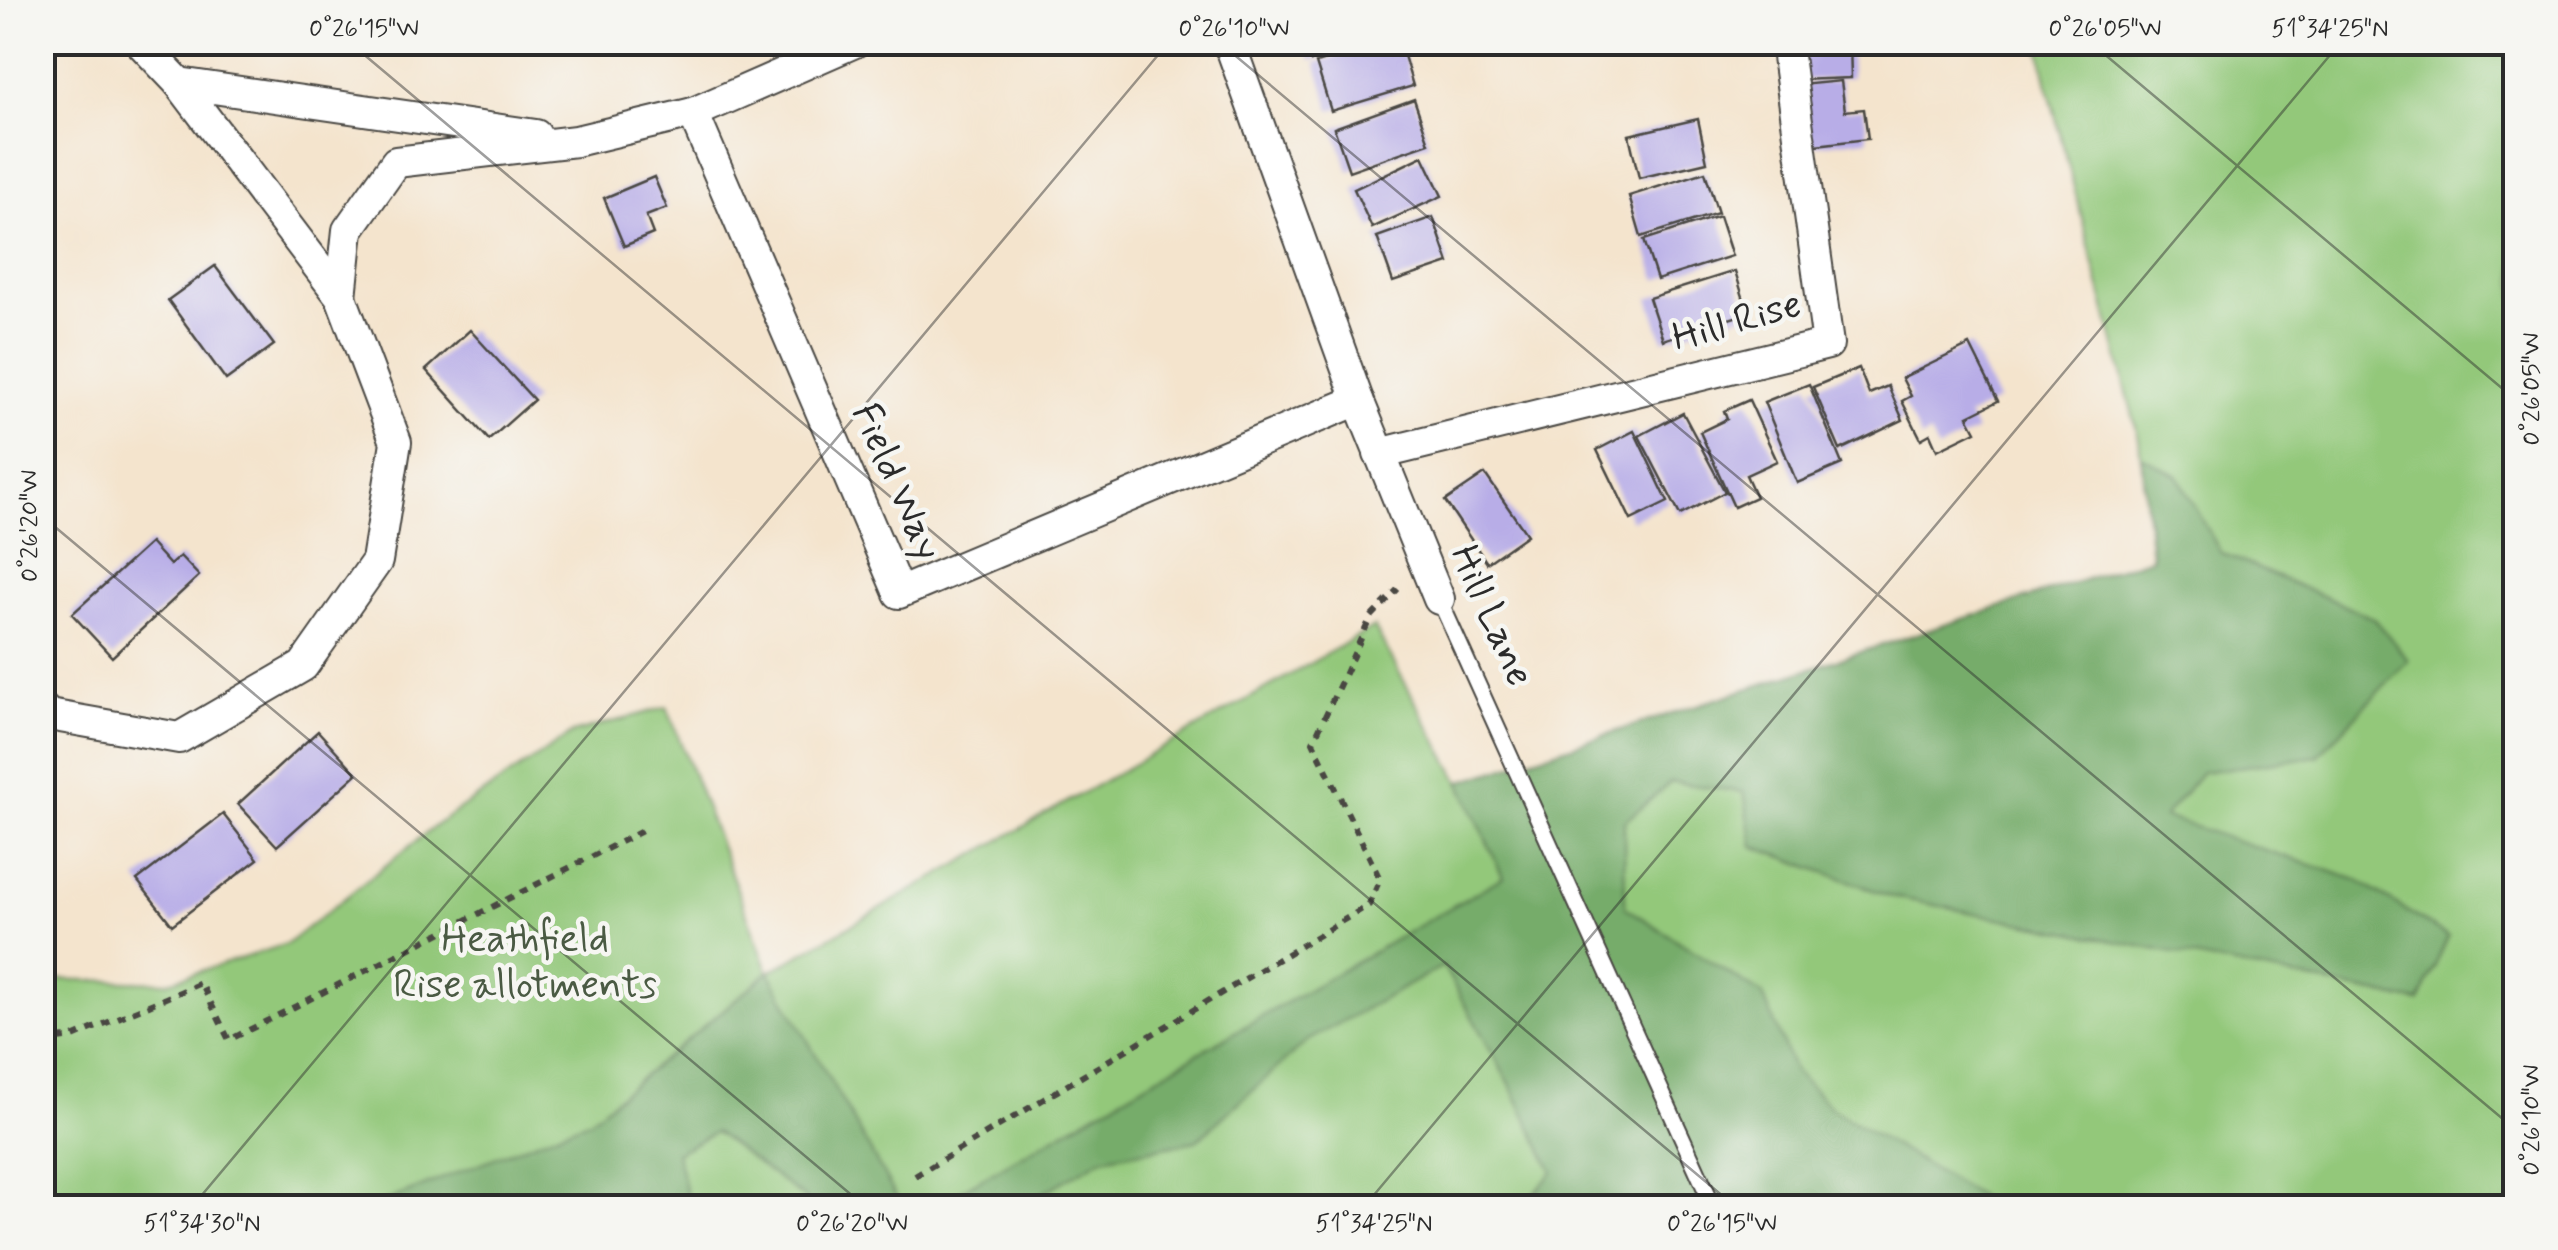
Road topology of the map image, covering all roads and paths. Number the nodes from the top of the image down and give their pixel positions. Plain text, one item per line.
1 (140, 42) edge
2 (855, 42) edge
3 (1229, 42) edge
4 (1786, 42) edge
5 (179, 83) junction
6 (694, 113) junction
7 (576, 141) junction
8 (342, 296) junction
9 (1358, 400) junction
10 (1380, 454) junction
11 (1424, 564) junction
12 (1439, 599) joint
13 (42, 708) edge
14 (646, 829) dead end
15 (42, 1041) edge
16 (915, 1176) dead end
17 (1714, 1208) edge

1 - 5 street
2 - 6 street
3 - 9 street, Hill Lane
4 - 10 street, Hill Rise
5 - 7 street
5 - 8 street
6 - 7 street
6 - 9 street, Field Way
7 - 8 street
8 - 13 street
9 - 10 street, Hill Lane
10 - 11 street, Hill Lane
11 - 12 street, Hill Lane
11 - 16 path
12 - 17 lane, Hill Lane
14 - 15 path

